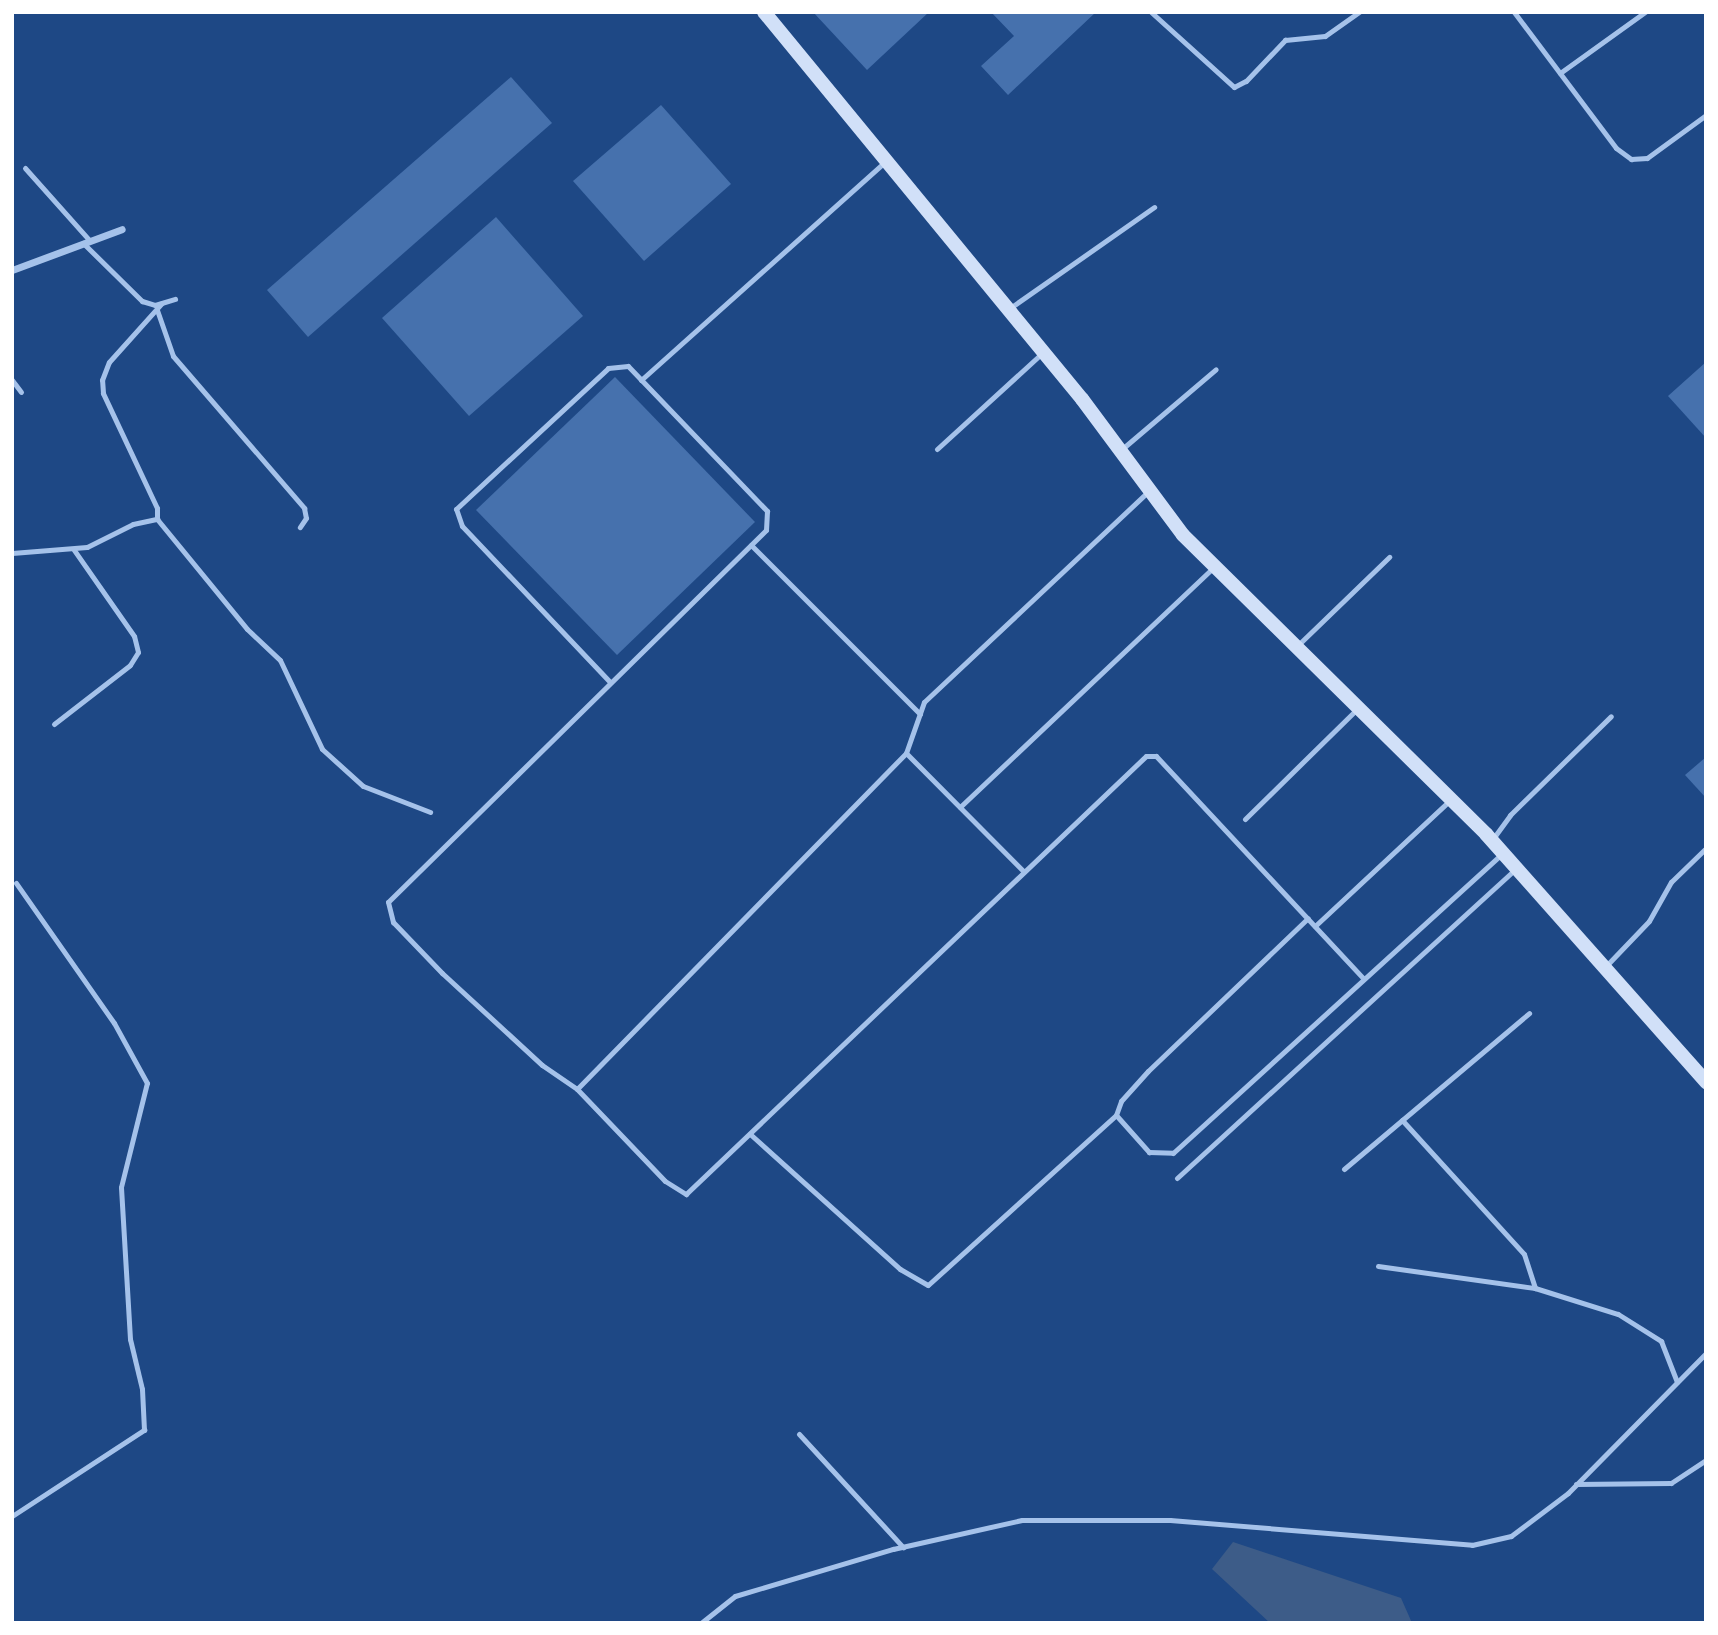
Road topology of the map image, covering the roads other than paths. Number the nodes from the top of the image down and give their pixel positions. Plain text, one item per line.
1 (764, 12) edge
2 (1151, 12) edge
3 (1359, 12) edge
4 (1514, 12) edge
5 (1645, 12) edge
6 (1560, 74) junction
7 (1706, 115) edge
8 (885, 162) junction
9 (25, 168) dead end
10 (1154, 208) dead end
11 (122, 229) dead end
12 (86, 242) junction
13 (12, 270) edge
14 (175, 299) dead end
15 (162, 303) junction
16 (157, 310) junction
17 (1006, 311) junction
18 (1042, 353) junction
19 (1216, 369) dead end
20 (12, 380) edge
21 (641, 380) junction
22 (21, 392) dead end
23 (937, 449) dead end
24 (1118, 452) junction
25 (1149, 491) junction
26 (157, 519) junction
27 (300, 527) dead end
28 (751, 545) junction
29 (74, 550) junction
30 (12, 553) edge
31 (1389, 556) dead end
32 (1213, 566) junction
33 (1294, 648) junction
34 (610, 682) junction
35 (1357, 709) junction
36 (920, 714) junction
37 (1611, 716) dead end
38 (54, 724) dead end
39 (906, 753) junction
40 (1450, 800) junction
41 (960, 807) junction
42 (430, 812) dead end
43 (1245, 819) dead end
44 (1492, 840) junction
45 (1705, 849) edge
46 (1503, 853) junction
47 (1516, 868) junction
48 (1023, 871) junction
49 (16, 883) dead end
50 (1308, 918) junction
51 (1315, 926) junction
52 (1603, 969) junction
53 (1363, 978) junction
54 (1529, 1013) dead end
55 (1706, 1082) edge
56 (577, 1089) junction
57 (1116, 1115) junction
58 (1402, 1120) junction
59 (750, 1134) junction
60 (1344, 1169) dead end
61 (1177, 1178) dead end
62 (1378, 1266) dead end
63 (1535, 1288) junction
64 (1706, 1353) edge
65 (1677, 1382) junction
66 (799, 1434) dead end
67 (1706, 1460) edge
68 (1575, 1484) junction
69 (12, 1516) edge
70 (903, 1547) junction
71 (701, 1623) edge

1 - 8 street
2 - 3 lane
4 - 6 lane
5 - 6 lane
6 - 7 lane
8 - 17 street
8 - 21 lane
9 - 12 lane
10 - 17 lane
11 - 12 street
12 - 13 street
12 - 15 lane
14 - 15 lane
15 - 16 lane
16 - 26 lane
16 - 27 lane
17 - 18 street
18 - 23 lane
18 - 24 street
19 - 24 lane
20 - 22 lane
21 - 28 lane
21 - 34 lane
24 - 25 street
25 - 32 street
25 - 36 lane
26 - 29 lane
26 - 42 lane
28 - 34 lane
28 - 36 lane
29 - 30 lane
29 - 38 lane
31 - 33 lane
32 - 33 street
32 - 41 lane
33 - 35 street
34 - 56 lane
35 - 40 street
35 - 43 lane
36 - 39 lane
37 - 44 lane
39 - 41 lane
39 - 56 lane
40 - 44 street
40 - 51 lane
41 - 48 lane
44 - 46 street
45 - 52 lane
46 - 47 street
46 - 53 lane
47 - 52 street
47 - 61 lane
48 - 50 lane
48 - 59 lane
49 - 69 lane
50 - 51 lane
50 - 57 lane
51 - 53 lane
52 - 55 street
53 - 57 lane
54 - 58 lane
56 - 59 lane
57 - 59 lane
58 - 60 lane
58 - 63 lane
62 - 63 lane
63 - 65 lane
64 - 65 lane
65 - 68 lane
66 - 70 lane
67 - 68 lane
68 - 70 lane
70 - 71 lane

